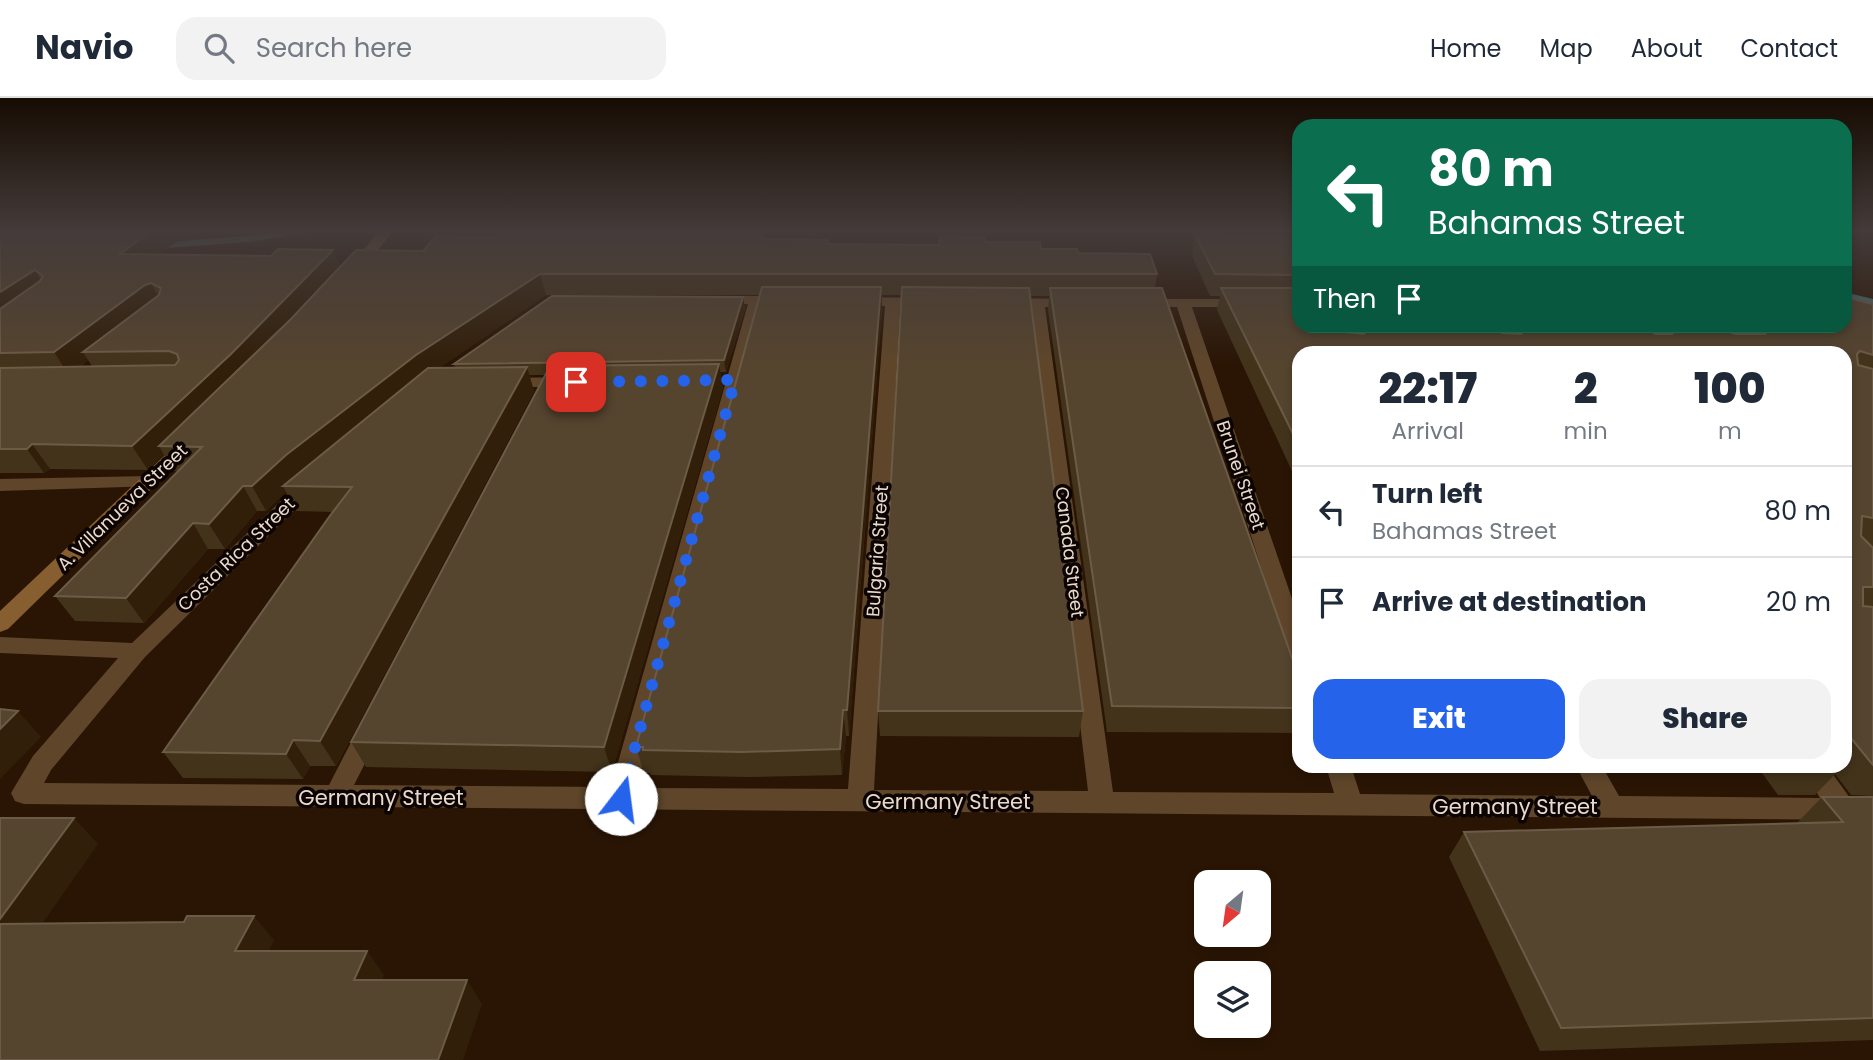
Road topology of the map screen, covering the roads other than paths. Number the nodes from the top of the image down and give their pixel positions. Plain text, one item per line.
1 (351, 275) edge
2 (341, 286) edge
3 (702, 300) edge
4 (757, 300) junction
5 (797, 300) edge
6 (838, 301) edge
7 (893, 302) junction
8 (945, 302) edge
9 (985, 302) edge
10 (1037, 302) junction
11 (1090, 303) edge
12 (1130, 303) edge
13 (1183, 303) junction
14 (1292, 303) edge
15 (589, 382) edge
16 (484, 383) edge
17 (549, 383) junction
18 (537, 407) edge
19 (196, 435) edge
20 (327, 470) edge
21 (149, 482) junction
22 (0, 485) edge
23 (0, 624) edge
24 (1292, 630) edge
25 (0, 645) edge
26 (137, 651) junction
27 (380, 711) edge
28 (1340, 773) edge
29 (1592, 773) edge
30 (1817, 773) edge
31 (23, 793) joint
32 (336, 796) junction
33 (621, 799) junction
34 (860, 801) junction
35 (1102, 803) junction
36 (1351, 805) junction
37 (1612, 807) junction
38 (1843, 809) junction
39 (1873, 809) edge

1 - 2 street
3 - 4 street
4 - 5 street
4 - 33 street
6 - 7 street
7 - 8 street
7 - 34 street, Bulgaria Street
9 - 10 street
10 - 11 street
10 - 35 street, Canada Street
12 - 13 street
13 - 14 street
13 - 24 street, Brunei Street
15 - 17 street
16 - 17 street
17 - 18 street
19 - 21 street, A. Villanueva Street
20 - 26 street, Costa Rica Street
21 - 22 street
21 - 23 street, A. Villanueva Street
25 - 26 street
26 - 31 street, Costa Rica Street
27 - 32 street
28 - 36 street
29 - 37 street
30 - 38 street
31 - 32 street, Germany Street
32 - 33 street, Germany Street
33 - 34 street, Germany Street
34 - 35 street, Germany Street
35 - 36 street, Germany Street
36 - 37 street, Germany Street
37 - 38 street, Germany Street
38 - 39 street, Germany Street

